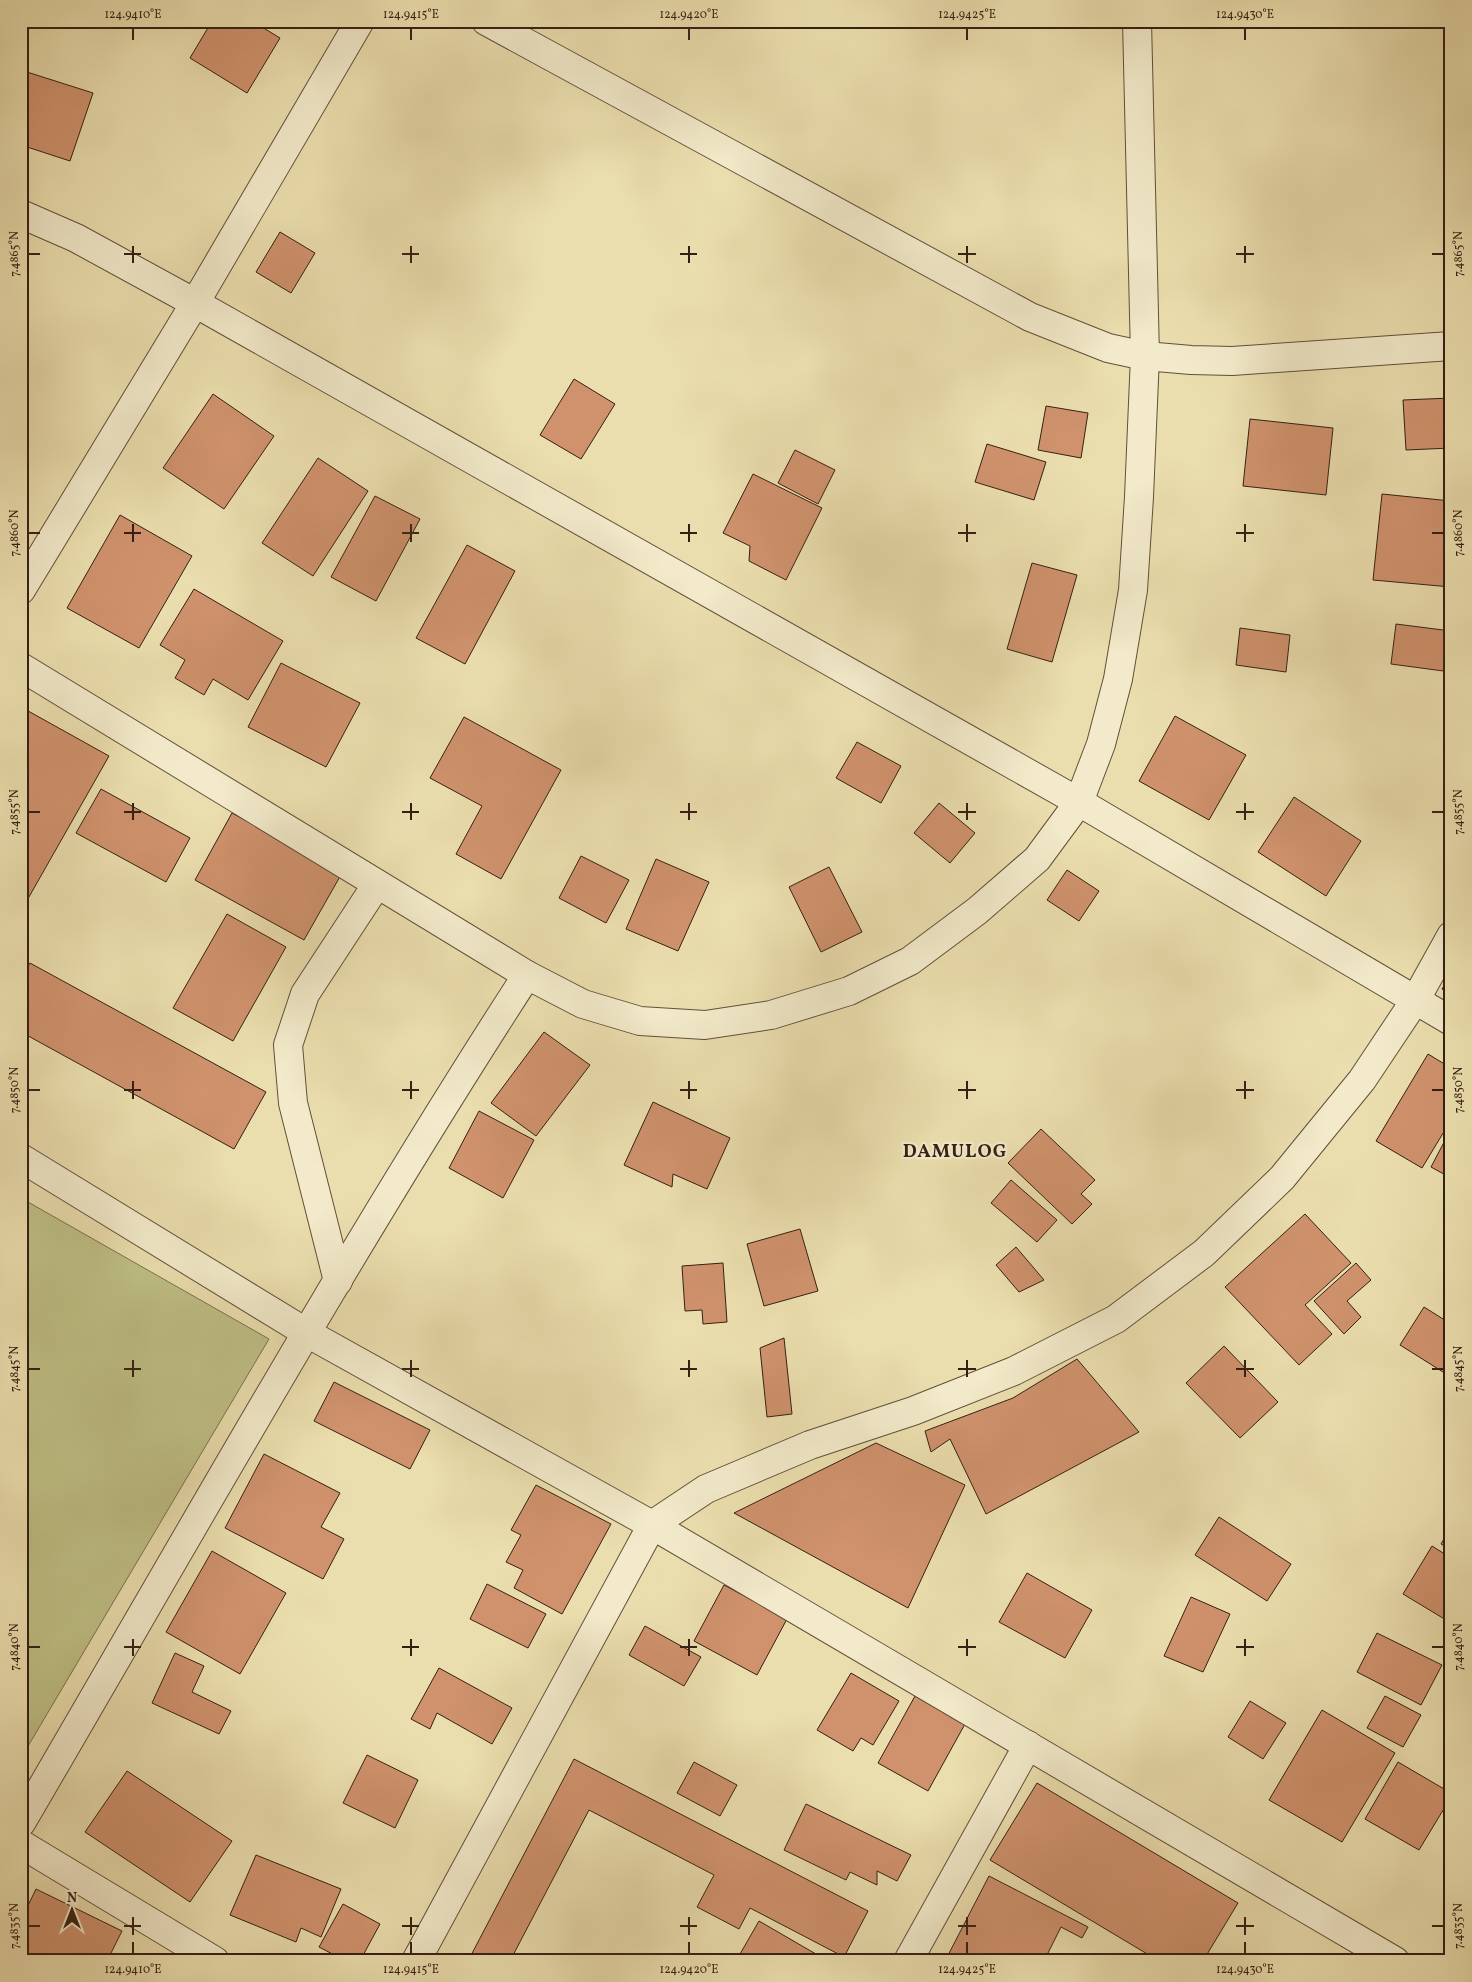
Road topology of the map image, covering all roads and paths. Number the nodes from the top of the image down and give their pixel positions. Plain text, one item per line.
1 (360, 21) edge
2 (486, 21) edge
3 (1137, 21) edge
4 (21, 214) edge
5 (196, 303) junction
6 (1451, 346) edge
7 (1145, 356) junction
8 (21, 590) edge
9 (21, 668) edge
10 (1079, 802) junction
11 (377, 884) junction
12 (1451, 936) edge
13 (528, 975) junction
14 (1416, 999) junction
15 (1451, 1021) edge
16 (21, 1158) edge
17 (338, 1281) junction
18 (307, 1333) junction
19 (652, 1525) junction
20 (1028, 1745) junction
21 (21, 1823) edge
22 (21, 1844) edge
23 (215, 1961) edge
24 (416, 1961) edge
25 (908, 1961) edge
26 (1396, 1961) edge

1 - 5 street
2 - 7 street
3 - 7 street
4 - 5 street
5 - 8 street
5 - 10 street
6 - 7 street
7 - 10 street
9 - 11 street
10 - 13 street
10 - 14 street
11 - 13 street
11 - 17 street
12 - 14 street
13 - 17 street
14 - 15 street
14 - 19 street
16 - 18 street
17 - 18 street
18 - 19 street
18 - 21 street
19 - 20 street
19 - 24 street
20 - 25 street
20 - 26 street
22 - 23 street

